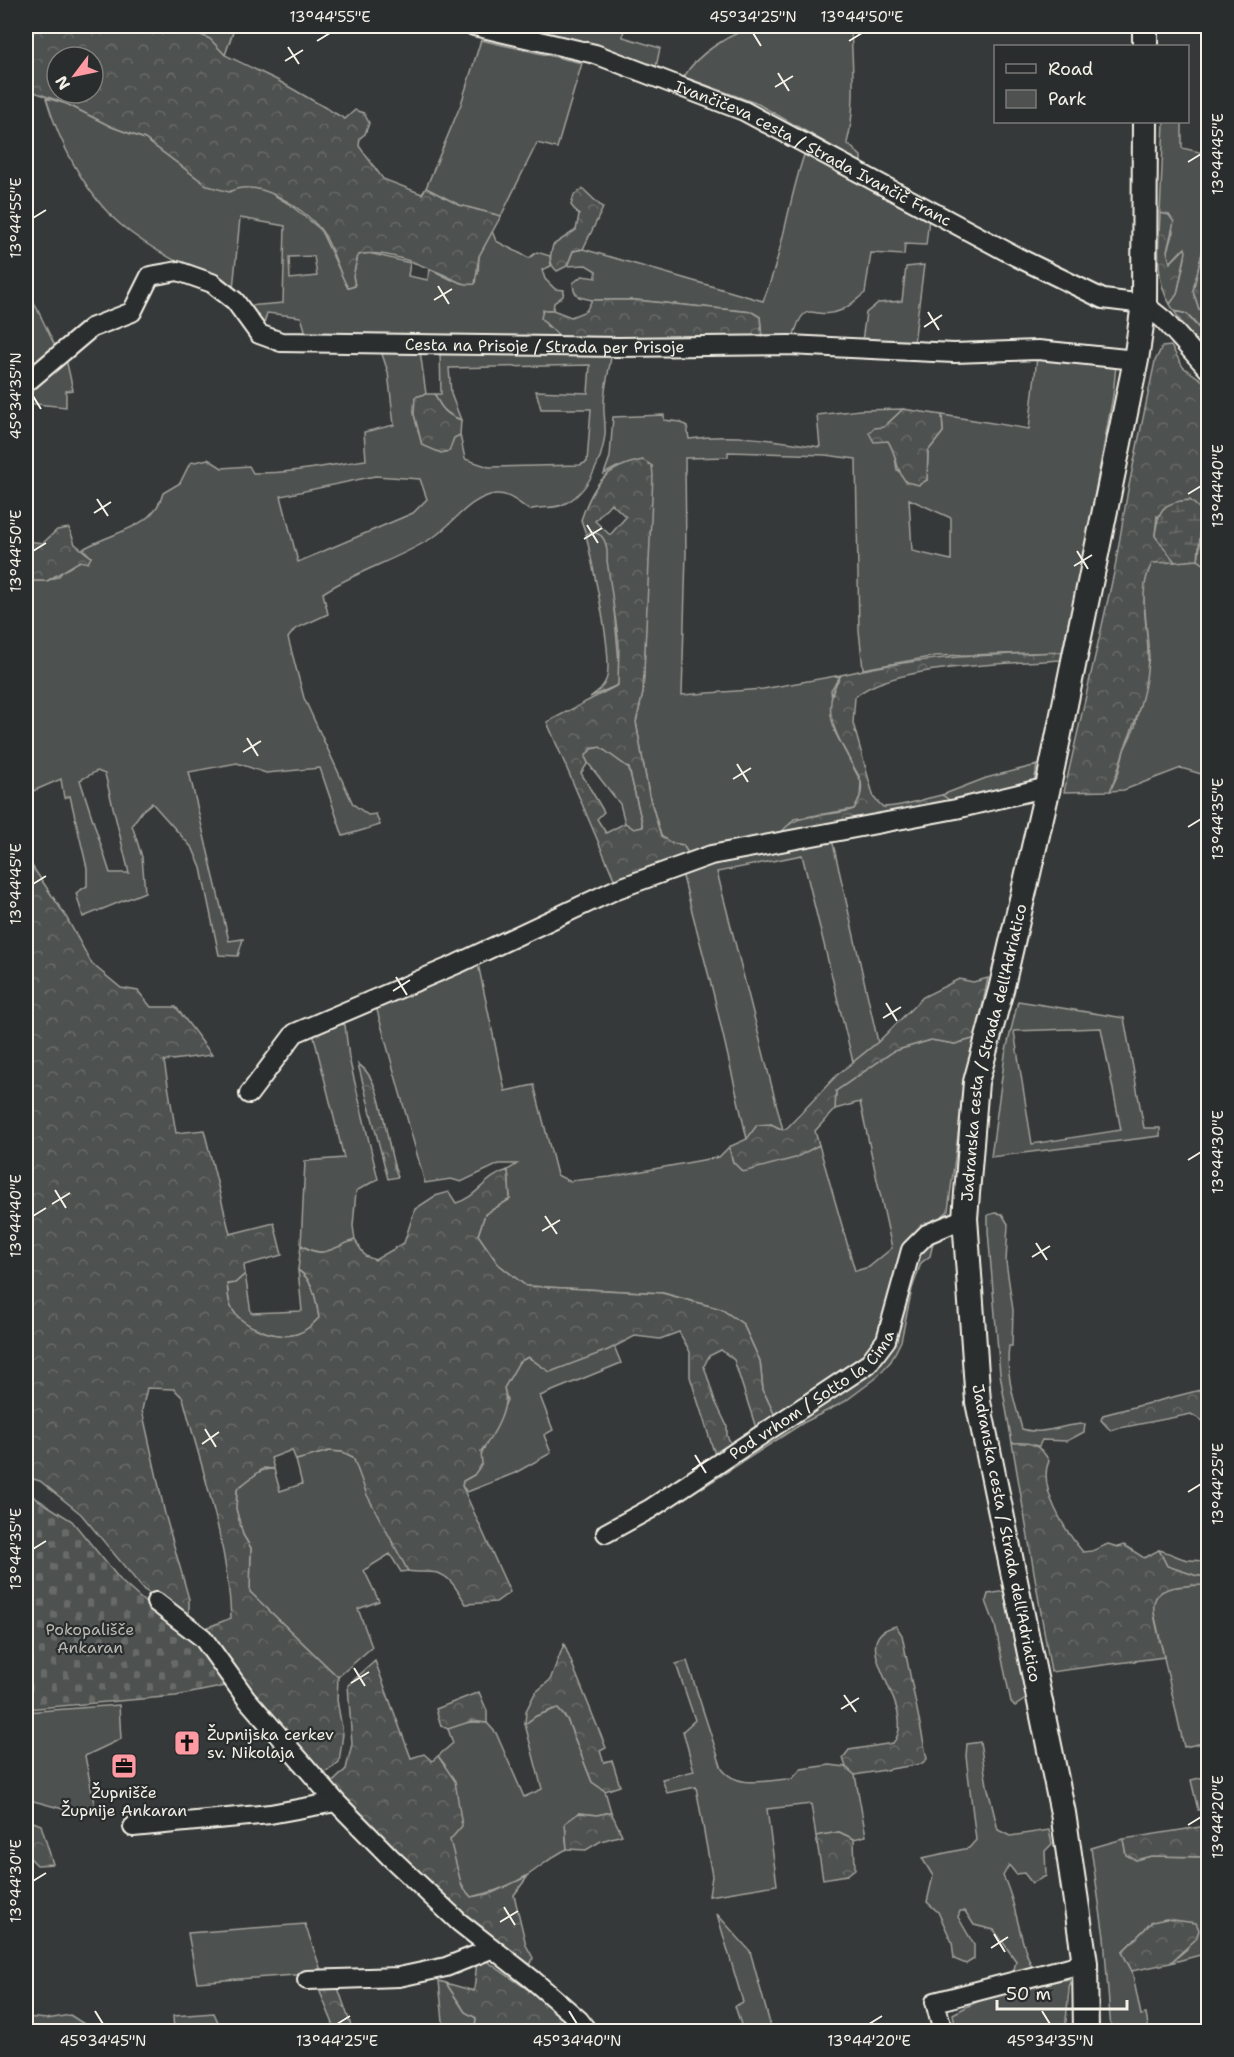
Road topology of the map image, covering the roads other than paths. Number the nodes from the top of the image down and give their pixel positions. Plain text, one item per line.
1 (474, 26) edge
2 (1145, 26) edge
3 (1145, 45) edge
4 (1145, 123) edge
5 (1144, 304) junction
6 (1136, 360) junction
7 (1209, 369) edge
8 (26, 383) edge
9 (1048, 787) junction
10 (249, 1094) dead end
11 (965, 1218) junction
12 (606, 1533) dead end
13 (156, 1602) dead end
14 (336, 1802) junction
15 (133, 1827) dead end
16 (491, 1949) junction
17 (1085, 1963) junction
18 (307, 1980) dead end
19 (588, 2031) edge
20 (943, 2031) edge
21 (1086, 2031) edge

1 - 5 street, Ivančičeva cesta / Strada Ivančič Franc
2 - 3 main road
4 - 5 main road, Jadranska cesta / Strada dell'Adriatico
5 - 6 main road, Jadranska cesta / Strada dell'Adriatico
5 - 7 street
6 - 8 street, Cesta na Prisoje / Strada per Prisoje
6 - 9 main road, Jadranska cesta / Strada dell'Adriatico
9 - 10 street
9 - 11 main road, Jadranska cesta / Strada dell'Adriatico
11 - 12 street, Pod vrhom / Sotto la Cima
11 - 17 main road, Jadranska cesta / Strada dell'Adriatico
13 - 14 street
14 - 15 street
14 - 16 street
16 - 18 street
16 - 19 street
17 - 20 street
17 - 21 main road, Jadranska cesta / Strada dell'Adriatico

